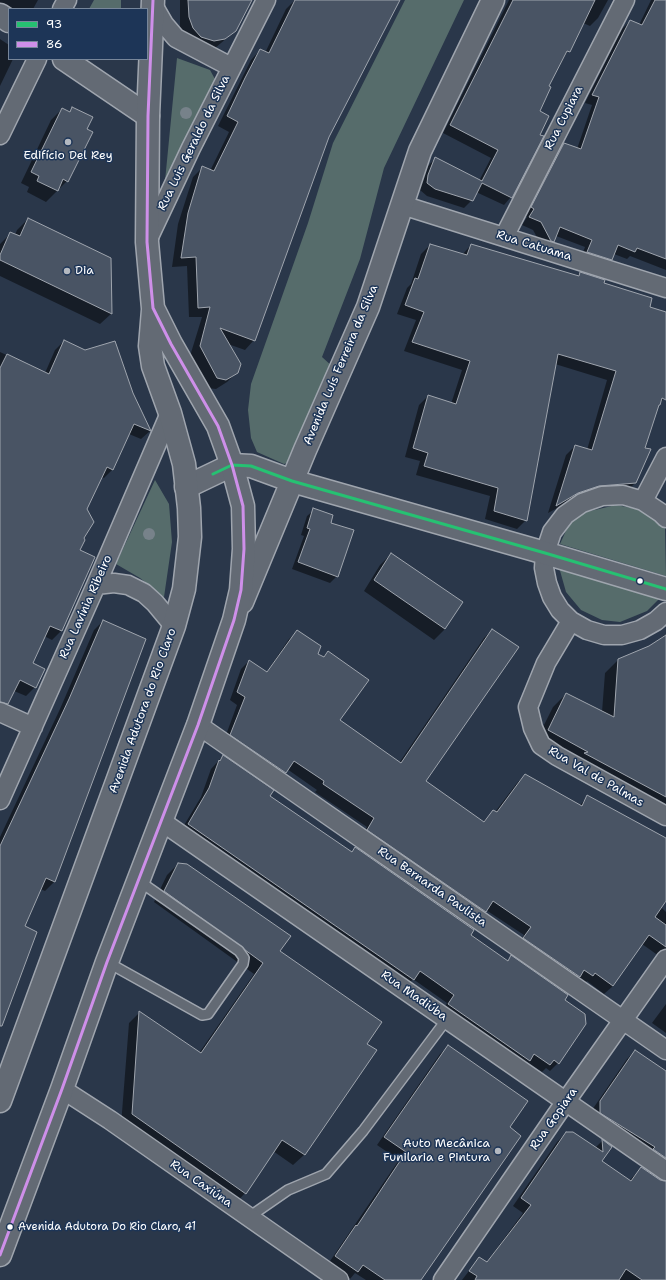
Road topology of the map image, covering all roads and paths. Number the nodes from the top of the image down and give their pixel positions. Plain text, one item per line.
1 (266, 0) edge
2 (493, 0) edge
3 (625, 0) edge
4 (153, 3) edge
5 (36, 60) edge
6 (65, 60) edge
7 (231, 67) junction
8 (148, 116) junction
9 (0, 135) edge
10 (402, 205) junction
11 (504, 237) junction
12 (147, 242) junction
13 (666, 288) edge
14 (153, 308) junction
15 (170, 413) junction
16 (666, 457) edge
17 (232, 465) junction
18 (292, 480) junction
19 (186, 487) junction
20 (643, 501) junction
21 (666, 518) edge
22 (545, 552) junction
23 (96, 585) junction
24 (666, 589) edge
25 (666, 612) edge
26 (234, 620) junction
27 (571, 620) junction
28 (174, 626) junction
29 (0, 712) edge
30 (198, 725) junction
31 (33, 727) junction
32 (0, 800) edge
33 (666, 816) edge
34 (161, 821) junction
35 (138, 881) junction
36 (666, 959) edge
37 (107, 962) junction
38 (447, 1019) junction
39 (624, 1020) junction
40 (666, 1050) edge
41 (62, 1089) junction
42 (0, 1101) edge
43 (566, 1101) junction
44 (666, 1171) edge
45 (249, 1217) junction
46 (0, 1255) edge
47 (339, 1280) edge
48 (443, 1280) edge

1 - 7 street, Rua Luis Geraldo da Silva
2 - 10 main road, Avenida Luís Ferreira da Silva
3 - 11 street, Rua Cupiara
4 - 7 street, Rua Luis Geraldo da Silva
4 - 8 main road
5 - 9 street
6 - 8 main road
7 - 12 street, Rua Luis Geraldo da Silva
8 - 12 main road
10 - 11 street, Rua Catuama
10 - 18 main road, Avenida Luís Ferreira da Silva
11 - 13 street, Rua Catuama
12 - 14 main road
14 - 15 main road, Avenida Adutora do Rio Claro
14 - 17 main road
15 - 19 main road, Avenida Adutora do Rio Claro
15 - 23 street, Rua Lavínia Ribeiro
16 - 20 street
17 - 18 main road
17 - 19 main road
17 - 26 main road
18 - 22 main road
18 - 26 main road, Avenida Luís Ferreira da Silva
19 - 28 main road, Avenida Adutora do Rio Claro
20 - 21 street
20 - 22 street
22 - 24 main road
22 - 27 street
23 - 28 street
23 - 31 street, Rua Lavínia Ribeiro
25 - 27 street
26 - 30 main road
27 - 33 street, Rua Val de Palmas
28 - 42 main road, Avenida Adutora do Rio Claro
29 - 31 street
30 - 34 main road
30 - 39 street, Rua Bernarda Paulista
31 - 32 street, Rua Lavínia Ribeiro
34 - 35 main road
34 - 38 street, Rua Madiúba
35 - 37 main road
35 - 37 lane
36 - 39 street, Rua Gopiara
37 - 41 main road
38 - 43 street, Rua Madiúba
38 - 45 lane
39 - 40 street, Rua Bernarda Paulista
39 - 43 street, Rua Gopiara
41 - 45 street, Rua Caxiúna
41 - 46 main road
43 - 44 street, Rua Madiúba
43 - 48 street, Rua Gopiara
45 - 47 street, Rua Caxiúna

